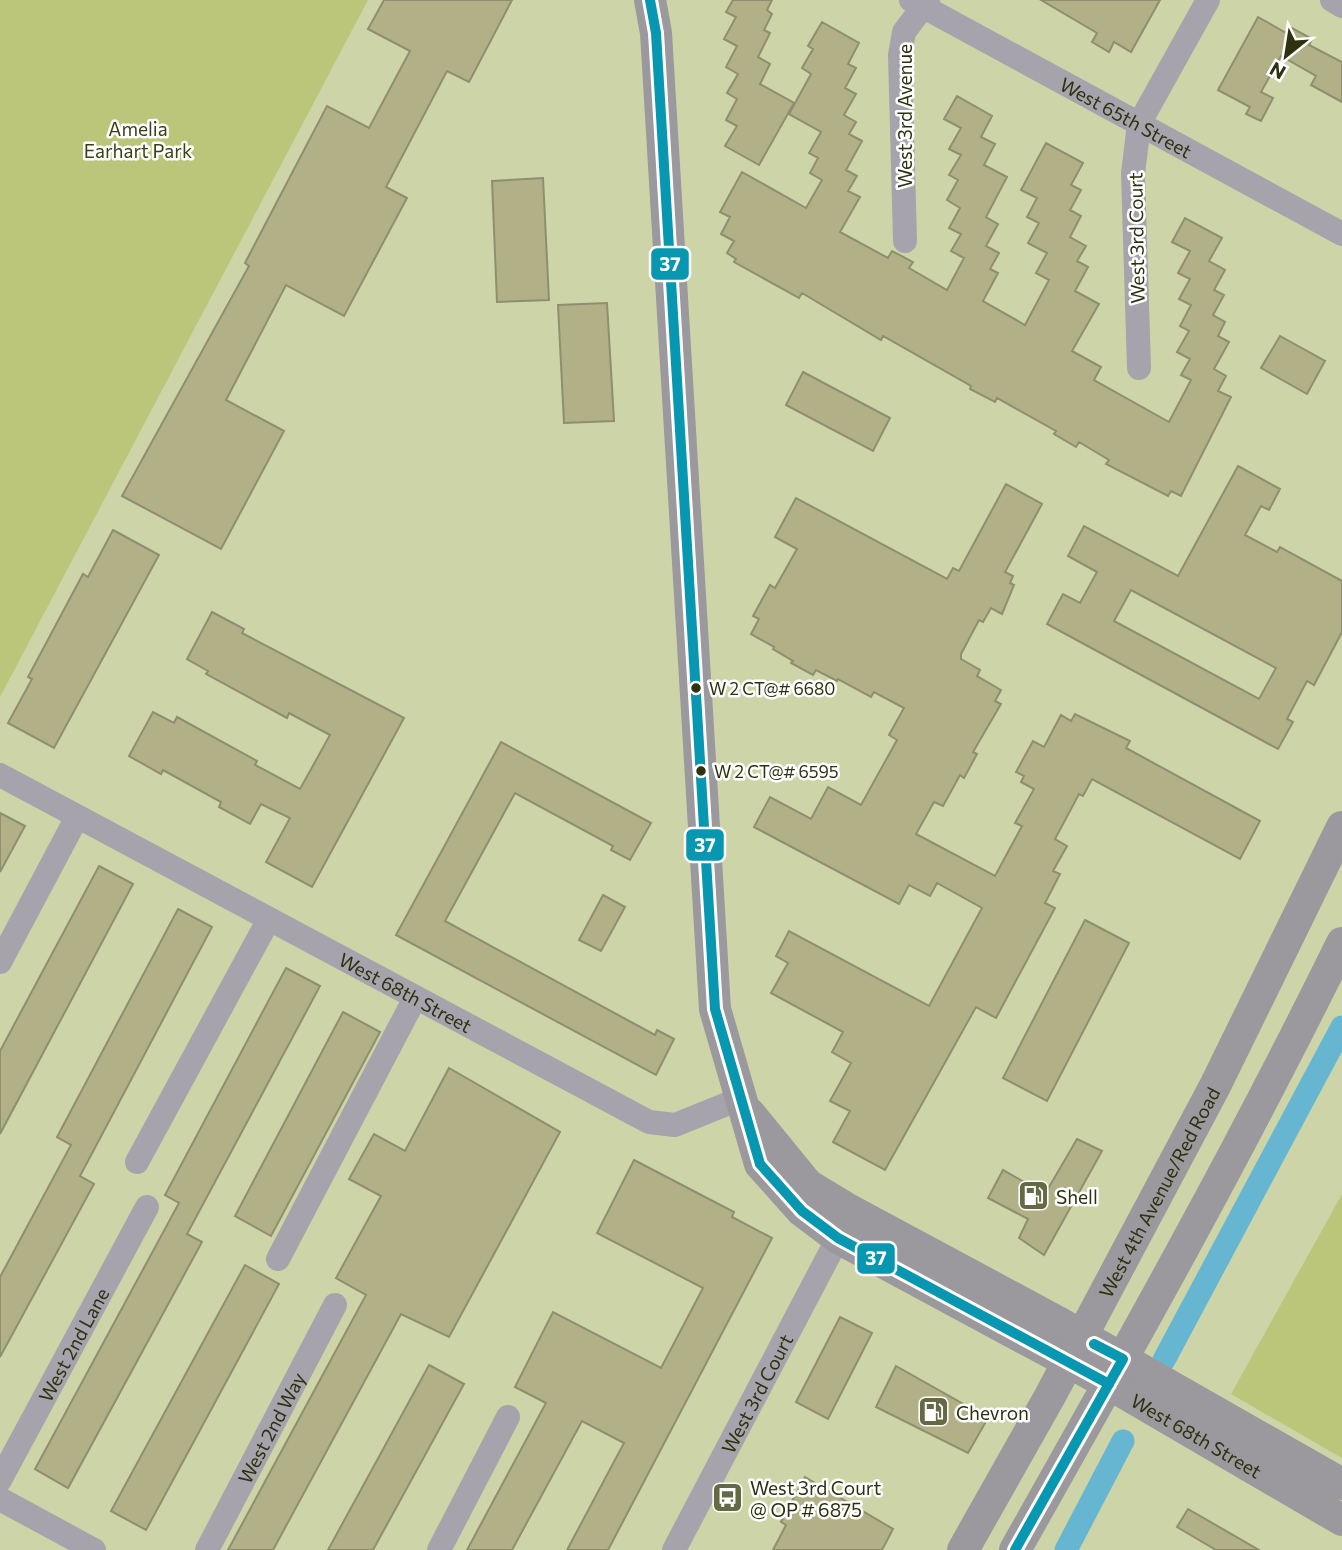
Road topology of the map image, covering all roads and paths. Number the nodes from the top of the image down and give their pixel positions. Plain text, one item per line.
1 (650, 0) edge
2 (1208, 0) edge
3 (1332, 0) edge
4 (921, 2) edge
5 (1342, 6) edge
6 (1139, 124) junction
7 (1342, 234) edge
8 (905, 241) dead end
9 (1139, 368) dead end
10 (0, 775) edge
11 (77, 817) junction
12 (1342, 827) edge
13 (269, 919) junction
14 (1342, 943) edge
15 (0, 962) edge
16 (415, 999) junction
17 (739, 1099) junction
18 (137, 1163) dead end
19 (147, 1207) dead end
20 (838, 1238) junction
21 (278, 1259) dead end
22 (335, 1305) dead end
23 (1074, 1350) junction
24 (1116, 1371) junction
25 (508, 1417) dead end
26 (0, 1480) edge
27 (1342, 1484) edge
28 (0, 1499) edge
29 (1342, 1520) edge
30 (94, 1550) edge
31 (207, 1550) edge
32 (439, 1550) edge
33 (674, 1550) edge
34 (963, 1550) edge
35 (1015, 1550) edge

1 - 17 main road
2 - 6 street, West 3rd Court
3 - 5 street
4 - 6 street, West 65th Street
4 - 8 street, West 3rd Avenue
6 - 7 street, West 65th Street
6 - 9 street, West 3rd Court
10 - 11 street, West 68th Street
11 - 13 street, West 68th Street
11 - 15 street
12 - 23 main road, West 4th Avenue/Red Road
13 - 16 street, West 68th Street
13 - 18 street
14 - 24 main road
16 - 17 street, West 68th Street
16 - 21 street
17 - 20 main road, West 68th Street
17 - 23 main road, West 68th Street
19 - 26 street, West 2nd Lane
20 - 23 main road, West 68th Street
20 - 33 street, West 3rd Court
22 - 31 street, West 2nd Way
23 - 24 main road, West 68th Street
23 - 34 main road, West 4th Avenue/Red Road
24 - 27 main road, West 68th Street
24 - 29 main road, West 68th Street
24 - 35 main road
25 - 32 street
28 - 30 street

